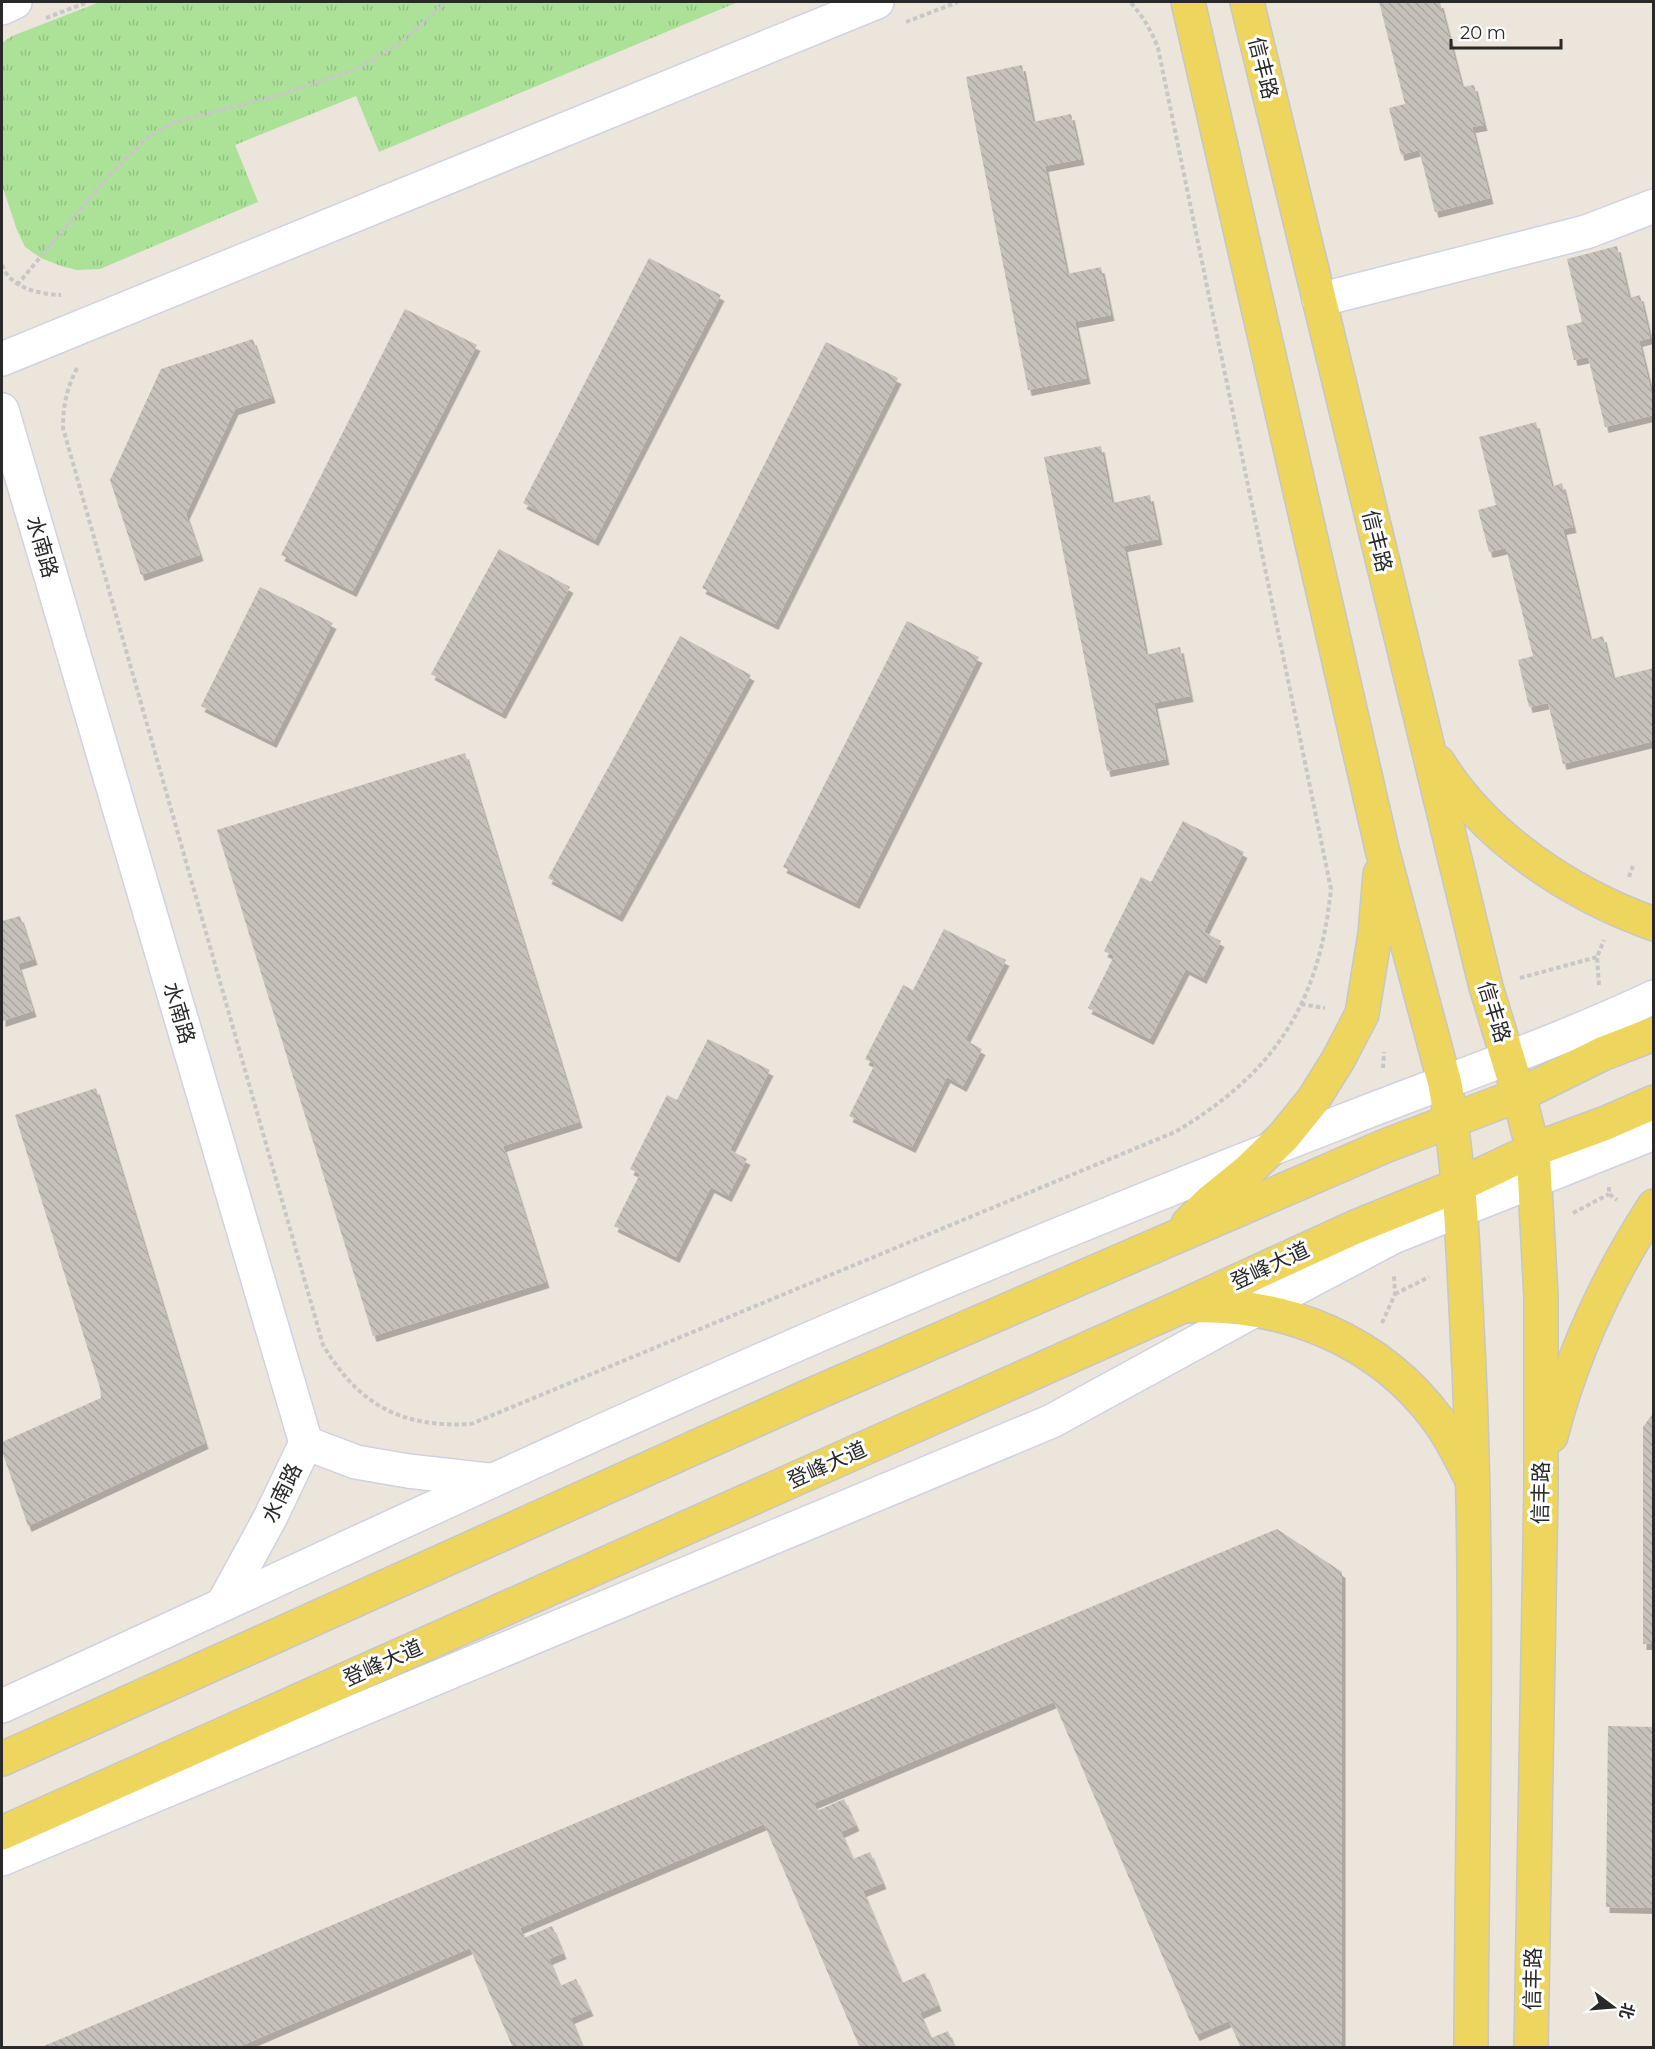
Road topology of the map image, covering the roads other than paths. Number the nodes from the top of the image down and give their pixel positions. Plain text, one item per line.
1 (15, 2) edge
2 (877, 2) edge
3 (1188, 2) edge
4 (1247, 2) edge
5 (2, 8) edge
6 (1653, 206) edge
7 (1319, 300) junction
8 (2, 359) edge
9 (2, 410) edge
10 (1426, 744) junction
11 (1382, 849) junction
12 (1653, 924) edge
13 (1653, 997) edge
14 (1653, 1034) edge
15 (1508, 1060) junction
16 (1445, 1084) junction
17 (1519, 1095) junction
18 (1653, 1102) edge
19 (1451, 1121) junction
20 (1653, 1133) edge
21 (1270, 1149) junction
22 (1534, 1165) junction
23 (1460, 1198) junction
24 (1653, 1206) edge
25 (1171, 1240) junction
26 (1183, 1306) junction
27 (1257, 1309) junction
28 (306, 1443) junction
29 (489, 1480) junction
30 (1474, 1484) junction
31 (1541, 1488) junction
32 (223, 1604) junction
33 (2, 1706) edge
34 (2, 1759) edge
35 (2, 1833) edge
36 (2, 1859) edge
37 (1471, 2048) edge
38 (1531, 2048) edge

1 - 5 street
2 - 8 street
3 - 11 main road
4 - 7 main road, 信丰路
6 - 7 street
7 - 10 main road, 信丰路
9 - 28 street, 水南路
10 - 12 main road
10 - 15 main road, 信丰路
11 - 16 main road
11 - 21 main road
13 - 15 street
14 - 17 main road
15 - 16 street
15 - 17 main road, 信丰路
16 - 19 main road
16 - 21 street
17 - 19 main road
17 - 22 main road, 信丰路
18 - 22 main road
19 - 23 main road
19 - 25 main road
20 - 22 street
21 - 25 main road
21 - 29 street
22 - 23 street
22 - 31 main road, 信丰路
23 - 26 main road, 登峰大道
23 - 27 street
23 - 30 main road
24 - 31 main road
25 - 34 main road
26 - 27 main road
26 - 35 main road, 登峰大道
27 - 30 main road
27 - 36 street
28 - 29 street
28 - 32 street, 水南路
29 - 32 street
30 - 37 main road
31 - 38 main road, 信丰路
32 - 33 street

